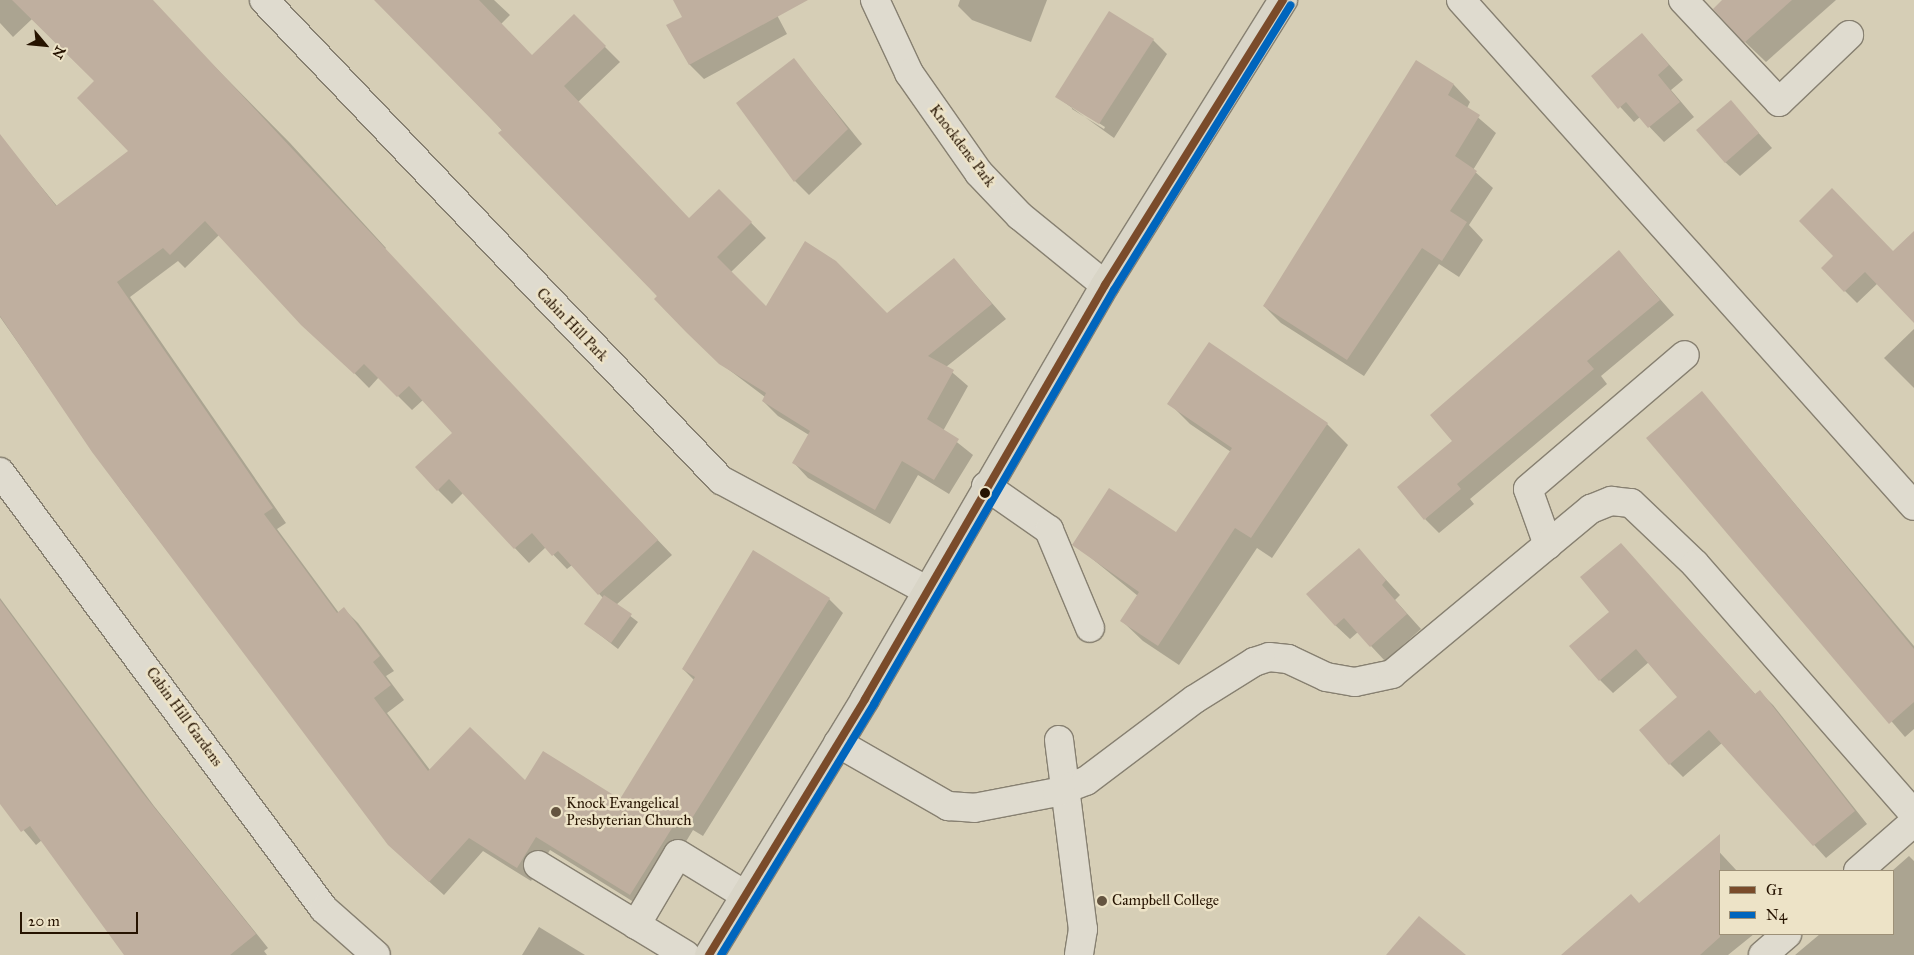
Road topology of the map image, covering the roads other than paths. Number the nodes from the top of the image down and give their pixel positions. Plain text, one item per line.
1 (264, 0) edge
2 (875, 0) edge
3 (1283, 0) edge
4 (1461, 0) edge
5 (1683, 0) edge
6 (1849, 36) dead end
7 (1105, 285) junction
8 (1685, 355) dead end
9 (0, 472) edge
10 (986, 486) junction
11 (1914, 506) edge
12 (1548, 545) junction
13 (926, 590) junction
14 (1090, 628) dead end
15 (1059, 740) dead end
16 (838, 743) junction
17 (1065, 789) junction
18 (1914, 814) edge
19 (1914, 822) edge
20 (538, 865) dead end
21 (1859, 870) edge
22 (745, 895) junction
23 (636, 925) junction
24 (1786, 935) edge
25 (376, 955) edge
26 (686, 955) edge
27 (709, 955) edge
28 (1079, 955) edge
29 (1763, 955) edge

1 - 13 street, Cabin Hill Park
2 - 7 street, Knockdene Park
3 - 7 highway
4 - 11 street
5 - 6 street
7 - 10 highway
8 - 12 street
9 - 25 street, Cabin Hill Gardens
10 - 13 highway
10 - 14 street
12 - 17 street
12 - 18 street
13 - 16 highway
15 - 17 street
16 - 17 street
16 - 22 highway
17 - 28 street
19 - 21 street
20 - 23 street
22 - 23 street
22 - 27 highway
23 - 26 street
24 - 29 street

